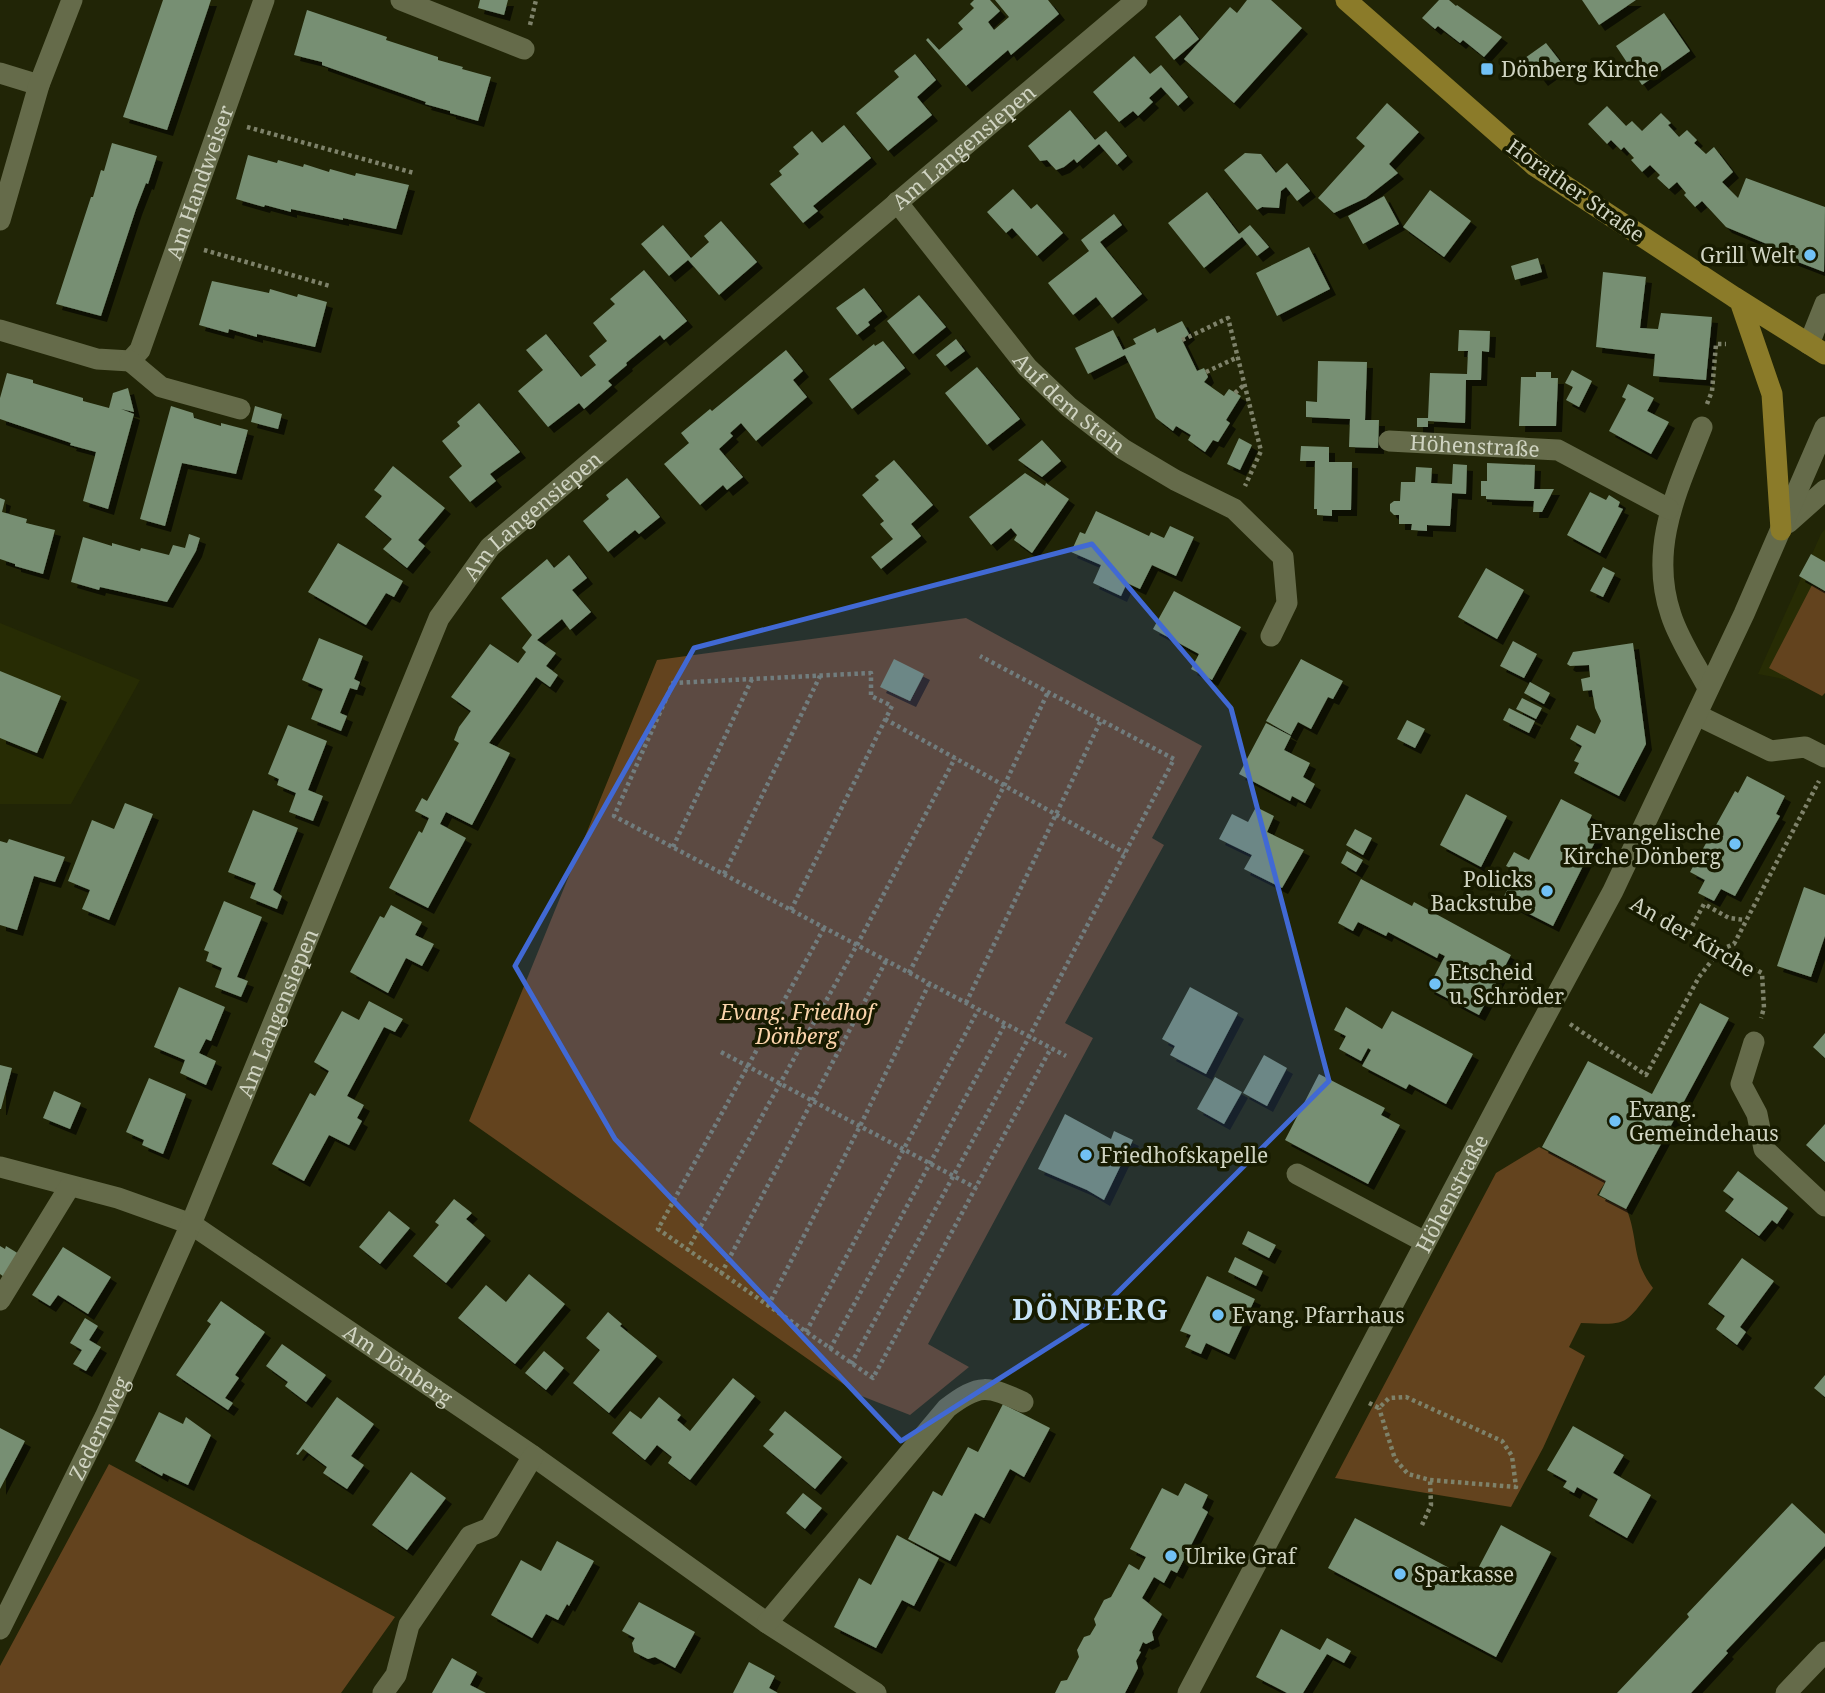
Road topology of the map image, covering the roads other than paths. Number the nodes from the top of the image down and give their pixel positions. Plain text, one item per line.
1 (72, 0) edge
2 (264, 0) edge
3 (401, 0) edge
4 (1137, 0) edge
5 (1346, 0) edge
6 (524, 49) dead end
7 (0, 73) edge
8 (40, 85) junction
9 (897, 202) junction
10 (0, 220) edge
11 (1740, 302) junction
12 (1825, 304) edge
13 (0, 330) edge
14 (1817, 349) edge
15 (130, 361) junction
16 (240, 409) dead end
17 (1703, 417) road end
18 (1825, 427) edge
19 (1389, 442) dead end
20 (1825, 490) edge
21 (1670, 509) junction
22 (1781, 530) junction
23 (1271, 636) dead end
24 (1708, 688) junction
25 (1697, 715) junction
26 (1825, 757) edge
27 (1754, 1042) road end
28 (0, 1167) edge
29 (1297, 1174) dead end
30 (70, 1186) junction
31 (1825, 1206) edge
32 (191, 1224) junction
33 (1425, 1242) junction
34 (0, 1300) edge
35 (1023, 1402) dead end
36 (533, 1456) junction
37 (767, 1623) junction
38 (0, 1629) edge
39 (1825, 1652) edge
40 (383, 1693) edge
41 (876, 1693) edge
42 (1188, 1693) edge
43 (1786, 1693) edge

1 - 8 street
2 - 15 street, Am Handweiser
3 - 6 street
4 - 9 street, Am Langensiepen
5 - 11 main road, Horather Straße
7 - 8 street
8 - 10 street
9 - 23 street, Auf dem Stein
9 - 32 street, Am Langensiepen
11 - 14 main road, Horather Straße
11 - 22 main road
12 - 14 street
13 - 15 street
15 - 16 street
17 - 21 street
18 - 22 street, Höhenstraße
19 - 21 street, Höhenstraße
20 - 22 street
21 - 24 street
22 - 24 street, Höhenstraße
24 - 25 street, Höhenstraße
25 - 26 street
25 - 33 street, Höhenstraße
27 - 31 street
28 - 30 street, Am Dönberg
29 - 33 street
30 - 32 street, Am Dönberg
30 - 34 street
32 - 36 street, Am Dönberg
32 - 38 street, Zedernweg
33 - 42 street, Höhenstraße
35 - 37 street
36 - 37 street, Am Dönberg
36 - 40 street
37 - 41 street, Am Dönberg
39 - 43 street

